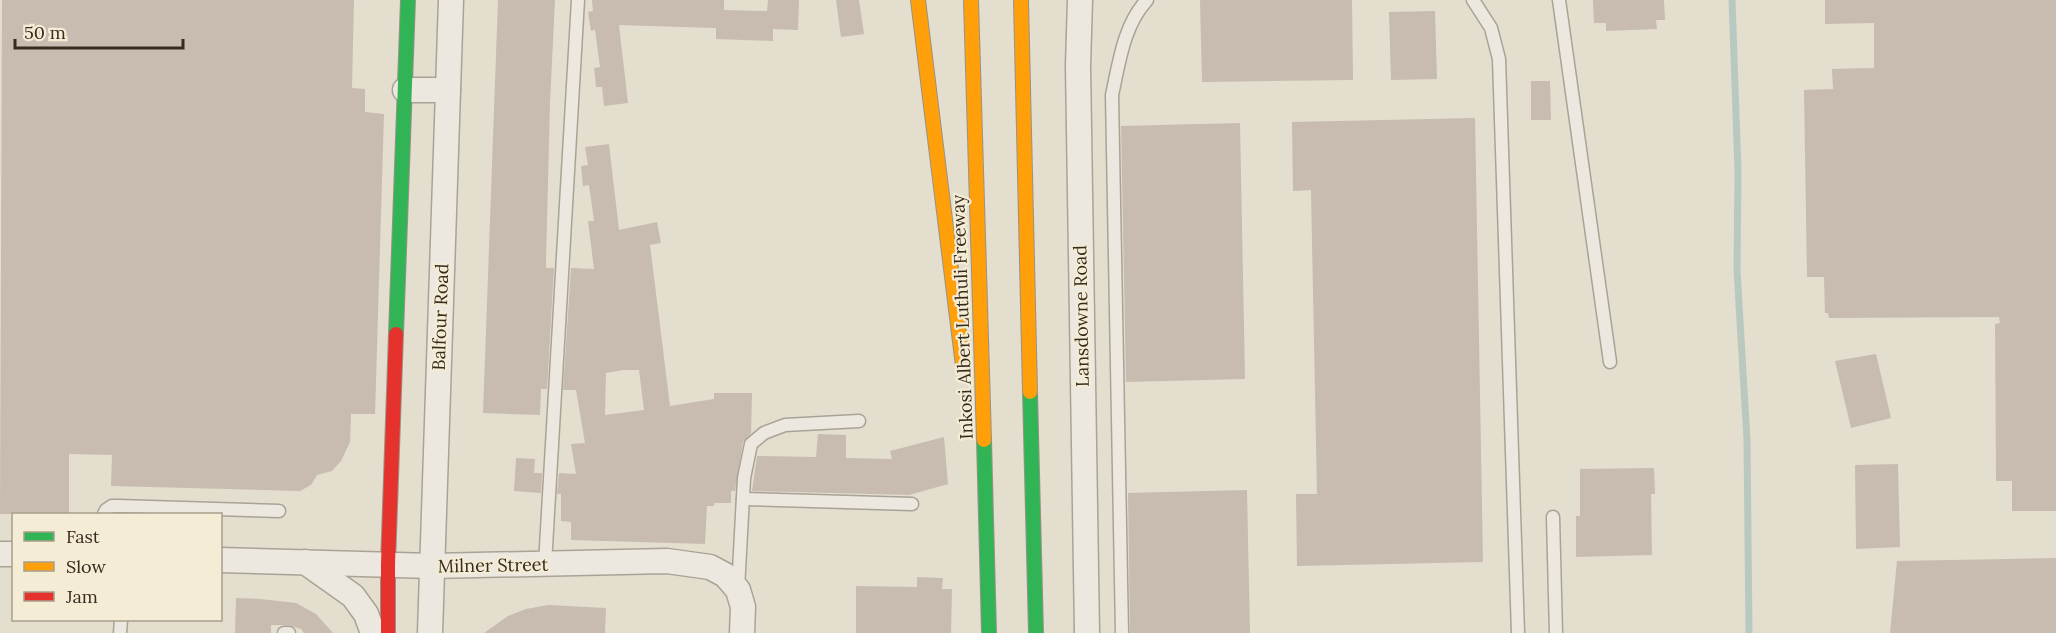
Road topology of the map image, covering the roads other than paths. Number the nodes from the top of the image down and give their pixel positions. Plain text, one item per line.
1 (408, 0) edge
2 (451, 0) edge
3 (578, 0) edge
4 (918, 0) edge
5 (971, 0) edge
6 (1021, 0) edge
7 (1080, 0) edge
8 (1147, 0) edge
9 (1473, 0) edge
10 (1559, 0) edge
11 (1036, 44) dead end
12 (405, 90) junction
13 (448, 90) junction
14 (1023, 131) junction
15 (1610, 362) dead end
16 (965, 383) dead end
17 (970, 419) dead end
18 (859, 421) dead end
19 (742, 499) junction
20 (912, 504) dead end
21 (279, 511) dead end
22 (104, 513) edge
23 (1553, 517) dead end
24 (987, 550) junction
25 (222, 560) edge
26 (305, 562) junction
27 (388, 564) junction
28 (545, 564) junction
29 (432, 566) junction
30 (740, 598) junction
31 (284, 633) edge
32 (289, 633) edge
33 (373, 633) edge
34 (388, 633) edge
35 (430, 633) edge
36 (742, 633) edge
37 (989, 633) edge
38 (1036, 633) edge
39 (1086, 633) edge
40 (1122, 633) edge
41 (1518, 633) edge
42 (1556, 633) edge

1 - 12 main road
2 - 13 street, Balfour Road
3 - 28 lane
4 - 16 main road
5 - 24 main road, Inkosi Albert Luthuli Freeway
6 - 14 main road
7 - 39 street, Lansdowne Road
8 - 40 lane
9 - 41 lane
10 - 15 lane
11 - 14 main road
12 - 13 street
12 - 27 main road
13 - 29 street, Balfour Road
14 - 38 main road
17 - 24 main road
18 - 19 lane
19 - 20 lane
19 - 30 lane
21 - 22 lane
23 - 42 lane
24 - 37 main road, Inkosi Albert Luthuli Freeway
25 - 26 street, Milner Street
26 - 27 street, Milner Street
26 - 33 street
27 - 29 street, Milner Street
27 - 34 main road
28 - 29 street, Milner Street
28 - 30 street, Milner Street
29 - 35 street, Balfour Road
30 - 36 street
31 - 32 lane

